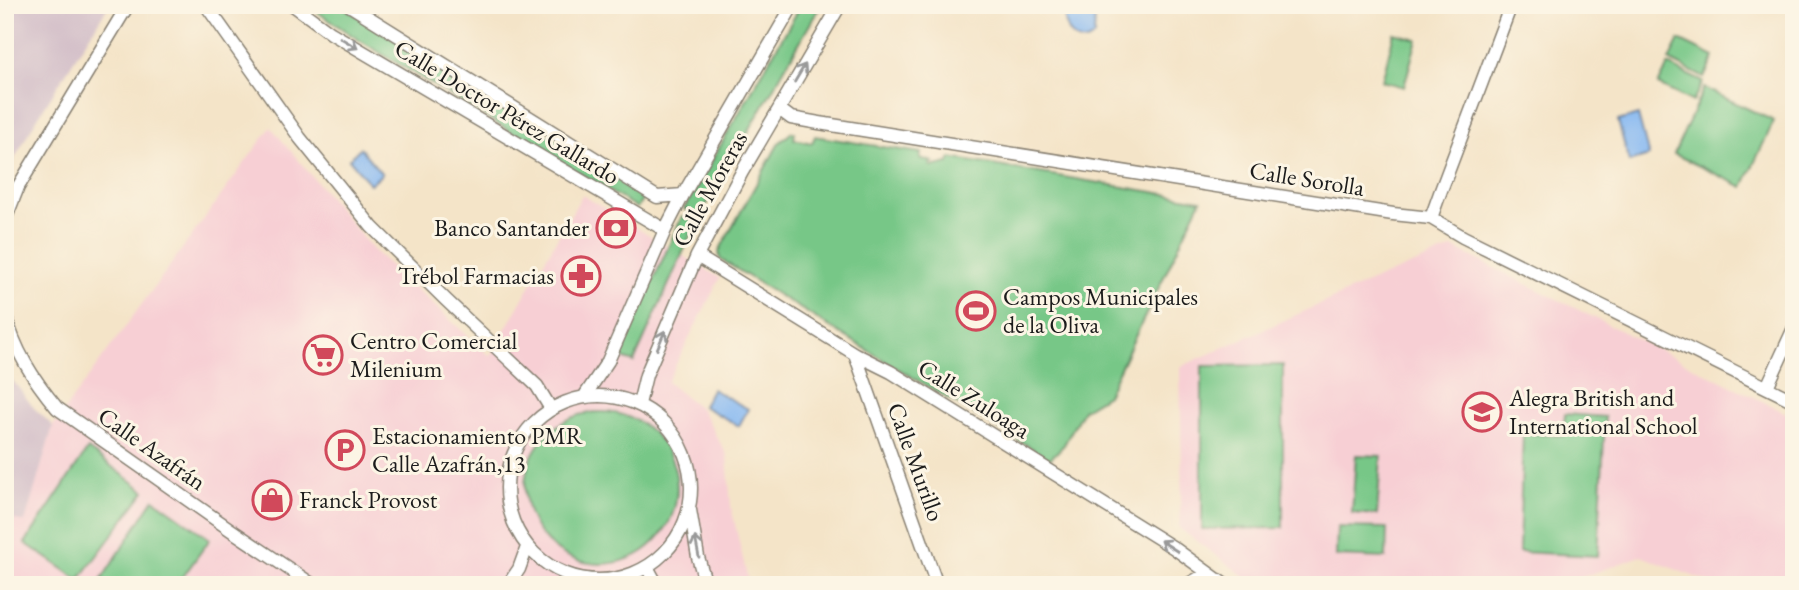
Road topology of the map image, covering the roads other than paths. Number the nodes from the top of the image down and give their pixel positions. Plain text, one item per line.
1 (128, 5) edge
2 (206, 5) edge
3 (293, 5) edge
4 (349, 5) edge
5 (793, 5) edge
6 (841, 5) edge
7 (1511, 5) edge
8 (779, 109) junction
9 (683, 195) junction
10 (1432, 218) junction
11 (5, 220) edge
12 (665, 230) junction
13 (697, 256) junction
14 (5, 313) edge
15 (1794, 328) edge
16 (855, 354) junction
17 (1767, 387) junction
18 (583, 397) junction
19 (1794, 401) edge
20 (639, 404) junction
21 (551, 409) junction
22 (690, 509) junction
23 (527, 547) junction
24 (648, 567) junction
25 (1208, 573) junction
26 (567, 575) junction
27 (313, 585) edge
28 (508, 585) edge
29 (556, 585) edge
30 (657, 585) edge
31 (706, 585) edge
32 (937, 585) edge
33 (1187, 585) edge
34 (1225, 585) edge

1 - 11 street
2 - 21 street
3 -> 12 street, Calle Doctor Pérez Gallardo
4 - 9 street, Calle Doctor Pérez Gallardo
5 - 9 street, Calle Moreras
8 -> 6 street, Calle Moreras
7 - 10 street
8 - 10 street, Calle Sorolla
8 - 13 street, Calle Moreras
9 - 12 street, Calle Moreras
10 - 17 street, Calle Sorolla
12 - 18 street, Calle Moreras
13 - 16 street, Calle Zuloaga
20 -> 13 street, Calle Moreras
14 - 27 street, Calle Azafrán
15 - 17 street
25 -> 16 street, Calle Zuloaga
16 - 32 street, Calle Murillo
17 - 19 street, Calle Sorolla
18 - 20 street
18 - 21 street
20 - 22 street
21 - 23 street
22 - 24 street
31 -> 22 street
23 - 26 street
23 - 28 street
24 - 26 street
24 - 30 street
25 - 33 street
25 - 34 street, Calle Zuloaga
26 - 29 street

